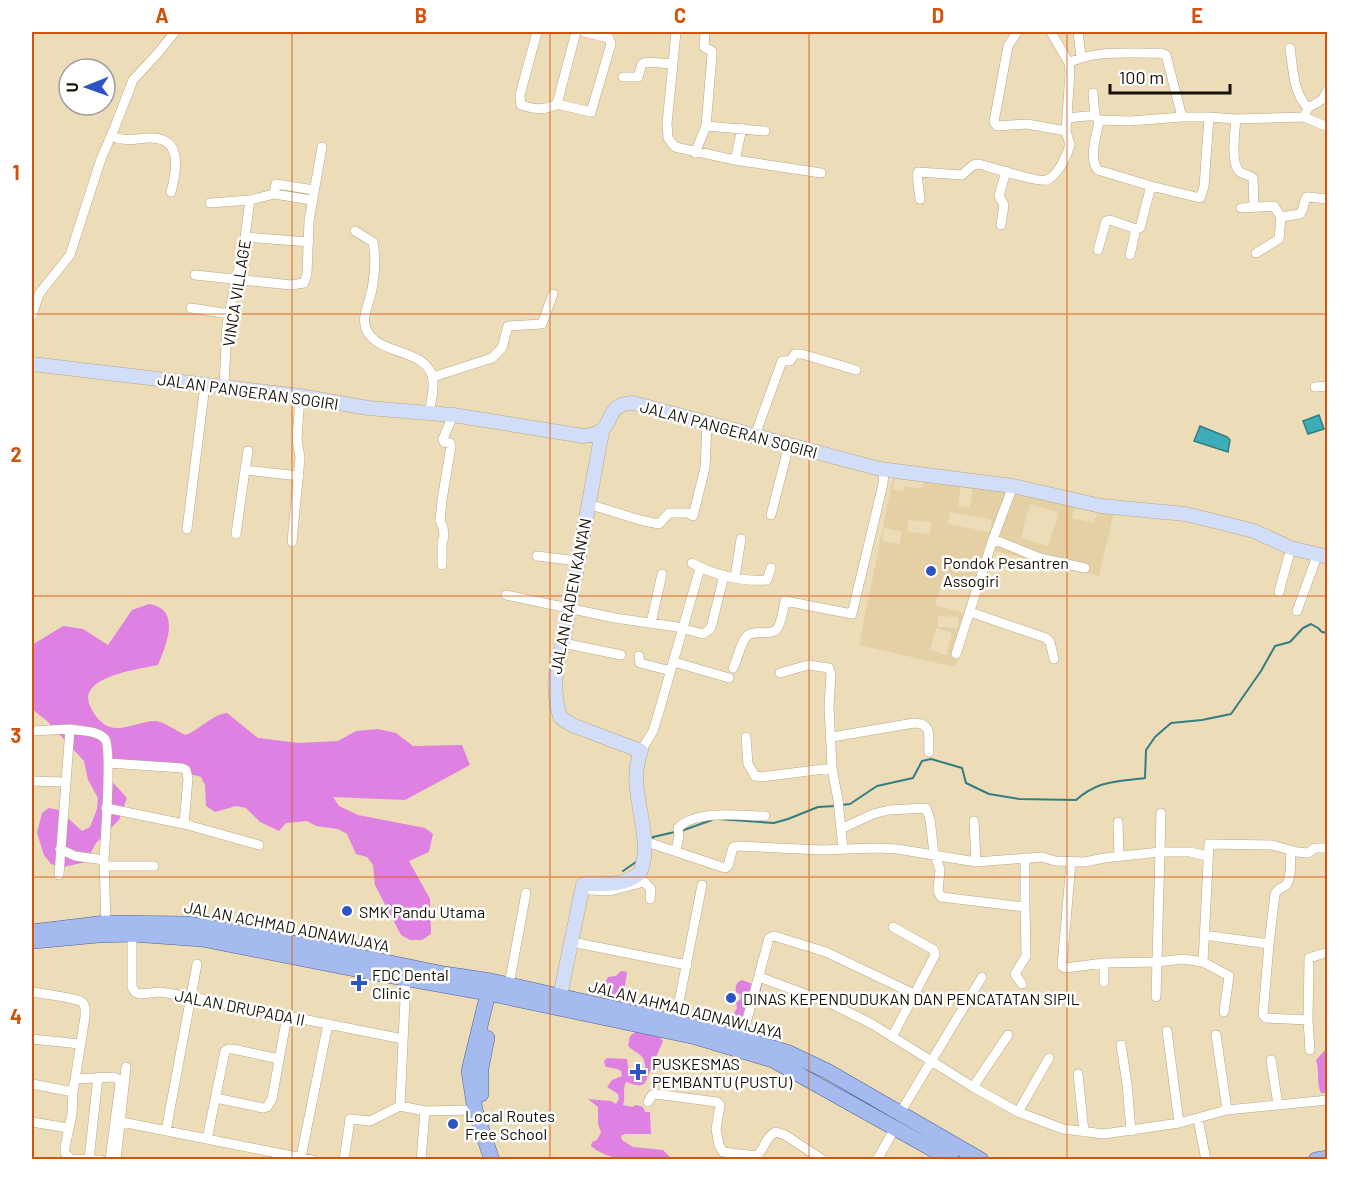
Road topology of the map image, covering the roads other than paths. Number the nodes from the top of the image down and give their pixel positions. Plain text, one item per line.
1 (175, 32) edge
2 (537, 32) edge
3 (576, 32) edge
4 (584, 32) edge
5 (676, 32) edge
6 (705, 32) edge
7 (1017, 32) edge
8 (1051, 32) edge
9 (1078, 32) edge
10 (1290, 48) dead end
11 (1081, 57) junction
12 (1069, 63) junction
13 (673, 64) junction
14 (623, 77) dead end
15 (1328, 89) edge
16 (1093, 93) dead end
17 (557, 104) junction
18 (1306, 113) junction
19 (1182, 117) junction
20 (1209, 117) junction
21 (1067, 118) junction
22 (1097, 118) junction
23 (1236, 119) junction
24 (706, 126) junction
25 (1328, 127) edge
26 (742, 128) junction
27 (765, 130) dead end
28 (1066, 131) junction
29 (111, 136) junction
30 (322, 147) dead end
31 (695, 153) junction
32 (735, 160) junction
33 (1005, 171) junction
34 (821, 173) dead end
35 (1151, 186) junction
36 (171, 192) dead end
37 (313, 195) junction
38 (920, 199) dead end
39 (1328, 199) edge
40 (250, 200) junction
41 (210, 203) dead end
42 (1254, 206) junction
43 (1241, 208) dead end
44 (1281, 217) junction
45 (1000, 225) dead end
46 (1136, 229) junction
47 (355, 231) dead end
48 (245, 237) junction
49 (309, 242) junction
50 (1098, 250) dead end
51 (1256, 253) dead end
52 (1130, 255) dead end
53 (195, 275) dead end
54 (237, 279) junction
55 (553, 294) dead end
56 (191, 308) dead end
57 (229, 314) junction
58 (32, 316) edge
59 (32, 364) edge
60 (856, 370) dead end
61 (433, 377) junction
62 (205, 384) junction
63 (1328, 386) edge
64 (224, 387) junction
65 (1315, 387) dead end
66 (300, 396) junction
67 (429, 413) junction
68 (453, 415) junction
69 (707, 423) junction
70 (602, 432) junction
71 (755, 435) junction
72 (789, 445) junction
73 (248, 451) dead end
74 (884, 469) junction
75 (245, 471) junction
76 (299, 476) junction
77 (1013, 486) junction
78 (588, 504) junction
79 (771, 515) dead end
80 (187, 530) dead end
81 (236, 534) dead end
82 (741, 539) dead end
83 (993, 539) junction
84 (292, 542) dead end
85 (1291, 548) junction
86 (537, 556) dead end
87 (1322, 556) edge
88 (578, 561) junction
89 (442, 565) dead end
90 (771, 568) dead end
91 (1085, 568) dead end
92 (662, 574) dead end
93 (724, 575) junction
94 (735, 577) junction
95 (1279, 592) dead end
96 (507, 595) dead end
97 (570, 608) junction
98 (1297, 611) dead end
99 (970, 612) junction
100 (651, 623) junction
101 (682, 629) junction
102 (563, 643) junction
103 (956, 654) dead end
104 (621, 655) dead end
105 (639, 656) dead end
106 (1054, 659) dead end
107 (672, 667) junction
108 (734, 668) dead end
109 (780, 673) dead end
110 (729, 678) dead end
111 (70, 729) junction
112 (32, 731) edge
113 (746, 736) dead end
114 (832, 737) junction
115 (641, 752) junction
116 (929, 752) dead end
117 (108, 763) junction
118 (832, 768) junction
119 (32, 781) edge
120 (64, 782) junction
121 (106, 808) junction
122 (1161, 813) dead end
123 (765, 816) dead end
124 (974, 821) dead end
125 (1118, 822) dead end
126 (184, 824) junction
127 (841, 829) junction
128 (259, 844) dead end
129 (646, 848) junction
130 (1328, 848) edge
131 (60, 849) junction
132 (843, 849) junction
133 (676, 850) junction
134 (1291, 851) junction
135 (1161, 852) junction
136 (934, 854) junction
137 (1208, 856) junction
138 (1119, 857) junction
139 (1025, 858) junction
140 (976, 862) junction
141 (105, 863) junction
142 (1071, 863) junction
143 (154, 866) dead end
144 (59, 875) dead end
145 (702, 885) dead end
146 (526, 893) dead end
147 (650, 899) dead end
148 (1025, 907) junction
149 (106, 923) junction
150 (893, 927) dead end
151 (32, 932) edge
152 (132, 934) junction
153 (1204, 935) junction
154 (248, 941) junction
155 (32, 942) edge
156 (578, 943) junction
157 (1269, 944) junction
158 (1328, 952) edge
159 (1157, 962) junction
160 (1203, 962) junction
161 (1104, 963) junction
162 (197, 964) dead end
163 (687, 964) junction
164 (759, 977) junction
165 (982, 977) dead end
166 (406, 978) junction
167 (1104, 982) dead end
168 (1022, 984) dead end
169 (497, 987) junction
170 (32, 992) edge
171 (914, 994) junction
172 (563, 996) junction
173 (192, 997) junction
174 (1156, 997) dead end
175 (1224, 1012) dead end
176 (287, 1016) junction
177 (1308, 1020) junction
178 (675, 1022) junction
179 (328, 1024) junction
180 (1167, 1031) dead end
181 (1008, 1035) dead end
182 (1216, 1035) dead end
183 (892, 1037) junction
184 (742, 1038) junction
185 (32, 1039) edge
186 (81, 1039) junction
187 (403, 1039) junction
188 (1121, 1045) dead end
189 (1310, 1050) dead end
190 (1049, 1058) dead end
191 (279, 1059) junction
192 (1271, 1060) dead end
193 (931, 1062) junction
194 (126, 1067) dead end
195 (1078, 1074) dead end
196 (98, 1077) junction
197 (75, 1079) junction
198 (32, 1084) edge
199 (835, 1084) junction
200 (973, 1088) junction
201 (73, 1092) junction
202 (856, 1097) junction
203 (216, 1098) junction
204 (1328, 1100) edge
205 (648, 1102) dead end
206 (1278, 1105) junction
207 (400, 1106) junction
208 (475, 1110) junction
209 (1227, 1110) junction
210 (425, 1111) junction
211 (1018, 1112) junction
212 (900, 1113) junction
213 (1198, 1119) junction
214 (118, 1121) junction
215 (32, 1122) edge
216 (1179, 1123) junction
217 (68, 1128) junction
218 (895, 1128) junction
219 (166, 1131) junction
220 (1131, 1131) junction
221 (1084, 1132) junction
222 (207, 1139) junction
223 (268, 1155) edge
224 (301, 1157) junction
225 (817, 1158) edge
226 (1328, 1158) edge
227 (88, 1159) edge
228 (101, 1160) edge
229 (110, 1160) edge
230 (116, 1160) edge
231 (312, 1160) edge
232 (344, 1160) edge
233 (421, 1160) edge
234 (492, 1160) edge
235 (503, 1160) edge
236 (877, 1160) edge
237 (952, 1160) edge
238 (981, 1160) edge
239 (1206, 1160) edge
240 (1316, 1160) edge

1 - 29 street
2 - 17 street
3 - 17 street
4 - 17 street
5 - 13 street
6 - 24 street
7 - 28 street
8 - 12 street
9 - 11 street
10 - 18 street
11 - 12 street
11 - 19 street
12 - 21 street
13 - 14 street
13 - 31 street
15 - 18 street
16 - 22 street
18 - 23 street
18 - 25 street
19 - 20 street
19 - 22 street
20 - 23 street
20 - 35 street
21 - 22 street
21 - 28 street
22 - 35 street
23 - 42 street
24 - 26 street
24 - 31 street
26 - 27 street
26 - 32 street
28 - 33 street
29 - 36 street
29 - 58 street
30 - 37 street
31 - 32 street
32 - 34 street
33 - 38 street
33 - 45 street
35 - 46 street
37 - 40 street
37 - 49 street
39 - 44 street
40 - 41 street
40 - 48 street, VINCA VILLAGE
42 - 43 street
42 - 44 street
44 - 51 street
46 - 50 street
46 - 52 street
47 - 61 street
48 - 49 street
48 - 54 street, VINCA VILLAGE
49 - 54 street
53 - 54 street
54 - 57 street, VINCA VILLAGE
55 - 61 street
56 - 57 street
57 - 64 street, VINCA VILLAGE
59 - 62 street, JALAN PANGERAN SOGIRI
60 - 71 street
61 - 67 street
62 - 64 street, JALAN PANGERAN SOGIRI
62 - 80 street
63 - 65 street
64 - 66 street, JALAN PANGERAN SOGIRI
66 - 67 street, JALAN PANGERAN SOGIRI
66 - 76 street
67 - 68 street, JALAN PANGERAN SOGIRI
68 - 70 street, JALAN PANGERAN SOGIRI
68 - 89 street
69 - 70 street, JALAN PANGERAN SOGIRI
69 - 71 street, JALAN PANGERAN SOGIRI
69 - 78 street
70 - 78 street, JALAN RADEN KAN'AN
71 - 72 street, JALAN PANGERAN SOGIRI
72 - 74 street, JALAN PANGERAN SOGIRI
72 - 79 street
73 - 75 street
74 - 77 street, JALAN PANGERAN SOGIRI
74 - 108 street
75 - 76 street
75 - 81 street
76 - 84 street
77 - 83 street
77 - 85 street, JALAN PANGERAN SOGIRI
78 - 88 street, JALAN RADEN KAN'AN
82 - 94 street
83 - 91 street
83 - 99 street
85 - 87 street, JALAN PANGERAN SOGIRI
85 - 95 street
86 - 88 street
87 - 98 street
88 - 97 street, JALAN RADEN KAN'AN
90 - 94 street
92 - 100 street
93 - 94 street
93 - 101 street
93 - 101 street
96 - 97 street
97 - 100 street
97 - 102 street, JALAN RADEN KAN'AN
99 - 103 street
99 - 106 street
100 - 101 street
101 - 107 street
102 - 104 street
102 - 115 street, JALAN RADEN KAN'AN
105 - 107 street
107 - 110 street
107 - 115 street
109 - 114 street
111 - 112 street
111 - 117 street
111 - 120 street
113 - 118 street
114 - 116 street
114 - 118 street
115 - 129 street
117 - 121 street
117 - 126 street
118 - 127 street
119 - 120 street
120 - 131 street
121 - 126 street
121 - 141 street
122 - 135 street
123 - 133 street
124 - 140 street
125 - 138 street
126 - 128 street
127 - 132 street
127 - 136 street
129 - 133 street
129 - 172 street
130 - 134 street
131 - 141 street
131 - 144 street
132 - 133 street
132 - 136 street
134 - 137 street
134 - 157 street
135 - 137 street
135 - 138 street
135 - 159 street
136 - 140 street
136 - 148 street
137 - 153 street
138 - 142 street
139 - 140 street
139 - 142 street
139 - 148 street
141 - 143 street
141 - 149 street
142 - 161 street
145 - 163 street
146 - 169 street
147 - 156 street
148 - 168 street
149 - 151 main road, JALAN ACHMAD ADNAWIJAYA
149 - 154 main road, JALAN ACHMAD ADNAWIJAYA
150 - 171 street
152 - 154 main road, JALAN ACHMAD ADNAWIJAYA
152 - 155 main road, JALAN ACHMAD ADNAWIJAYA
152 - 173 street, JALAN DRUPADA II
153 - 157 street
153 - 160 street
154 - 166 main road, JALAN ACHMAD ADNAWIJAYA
154 - 169 main road, JALAN ACHMAD ADNAWIJAYA
156 - 163 street
156 - 172 street
157 - 177 street
158 - 177 street
159 - 160 street
159 - 161 street
159 - 174 street
160 - 175 street
161 - 167 street
162 - 173 street
163 - 178 street
164 - 171 street
164 - 183 street
164 - 184 street
165 - 193 street
166 - 169 main road, JALAN ACHMAD ADNAWIJAYA
166 - 187 street
169 - 172 main road, JALAN AHMAD ADNAWIJAYA
169 - 199 main road, JALAN AHMAD ADNAWIJAYA
169 - 208 main road
169 - 235 main road
170 - 186 street
171 - 183 street
172 - 178 main road, JALAN AHMAD ADNAWIJAYA
173 - 176 street, JALAN DRUPADA II
173 - 219 street
176 - 179 street, JALAN DRUPADA II
176 - 191 street
177 - 189 street
178 - 184 main road, JALAN AHMAD ADNAWIJAYA
179 - 187 street, JALAN DRUPADA II
179 - 224 street
180 - 216 street
181 - 200 street
182 - 209 street
183 - 193 street
184 - 199 main road, JALAN AHMAD ADNAWIJAYA
185 - 186 street
186 - 197 street
187 - 207 street
188 - 220 street
190 - 211 street
191 - 203 street
191 - 203 street
192 - 206 street
193 - 200 street
193 - 212 street
194 - 214 street
195 - 221 street
196 - 197 street
196 - 214 street
196 - 227 street
197 - 201 street
198 - 201 street
199 - 202 main road, JALAN AHMAD ADNAWIJAYA
200 - 211 street
201 - 217 street
202 - 212 main road, JALAN AHMAD ADNAWIJAYA
202 - 218 main road, JALAN AHMAD ADNAWIJAYA
203 - 222 street
204 - 206 street
205 - 225 street
206 - 209 street
207 - 210 street
207 - 232 street
208 - 210 street
208 - 234 main road
209 - 213 street
210 - 233 street
211 - 221 street
212 - 238 main road, JALAN AHMAD ADNAWIJAYA
213 - 216 street
213 - 239 street
214 - 219 street
214 - 229 street
214 - 230 street
215 - 217 street
216 - 220 street
217 - 227 street
218 - 236 street
218 - 237 main road, JALAN AHMAD ADNAWIJAYA
219 - 222 street
220 - 221 street
222 - 223 street
223 - 224 street
224 - 231 street
226 - 240 main road
227 - 228 street

